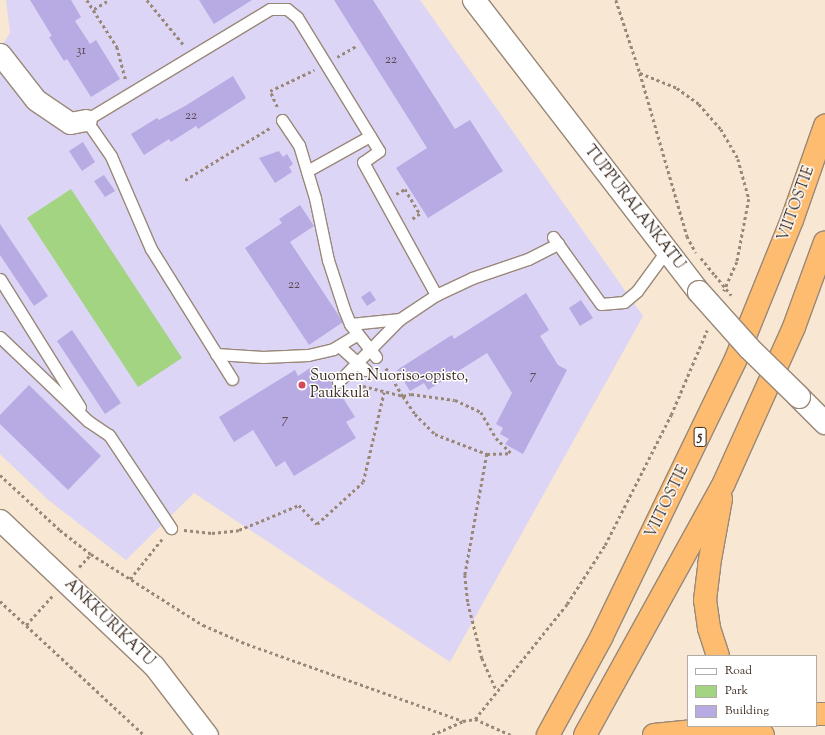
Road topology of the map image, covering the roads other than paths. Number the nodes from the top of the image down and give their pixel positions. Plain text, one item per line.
1 (474, 0) edge
2 (0, 54) edge
3 (86, 120) junction
4 (282, 120) road end
5 (825, 126) edge
6 (370, 136) junction
7 (307, 171) junction
8 (825, 242) edge
9 (667, 250) junction
10 (0, 279) edge
11 (436, 294) junction
12 (400, 318) junction
13 (350, 324) junction
14 (358, 334) junction
15 (0, 337) edge
16 (339, 346) junction
17 (373, 353) junction
18 (216, 354) junction
19 (358, 362) junction
20 (366, 370) road end
21 (232, 379) dead end
22 (338, 382) dead end
23 (811, 406) edge
24 (88, 421) junction
25 (825, 423) edge
26 (724, 483) junction
27 (0, 520) edge
28 (171, 528) road end
29 (718, 655) edge
30 (207, 735) edge
31 (548, 735) edge
32 (585, 735) edge
33 (654, 735) edge
34 (762, 735) edge

1 - 9 street, TUPPURALANKATU
2 - 3 street
3 - 6 lane
3 - 18 lane
4 - 7 lane
5 - 31 highway, VIITOSTIE / 5
6 - 7 lane
6 - 11 lane
7 - 13 lane
8 - 26 highway
9 - 11 lane
9 - 23 street, TUPPURALANKATU, bridge
10 - 24 lane
11 - 12 lane
12 - 13 lane
12 - 17 lane
13 - 14 lane
14 - 16 lane
14 - 17 lane
15 - 24 lane
16 - 18 lane
16 - 19 lane
17 - 19 lane
18 - 21 lane
19 - 20 lane
19 - 22 lane
23 - 25 street, TUPPURALANKATU
24 - 28 lane
26 - 29 highway
26 - 32 highway
27 - 30 street, ANKKURIKATU
33 - 34 highway

